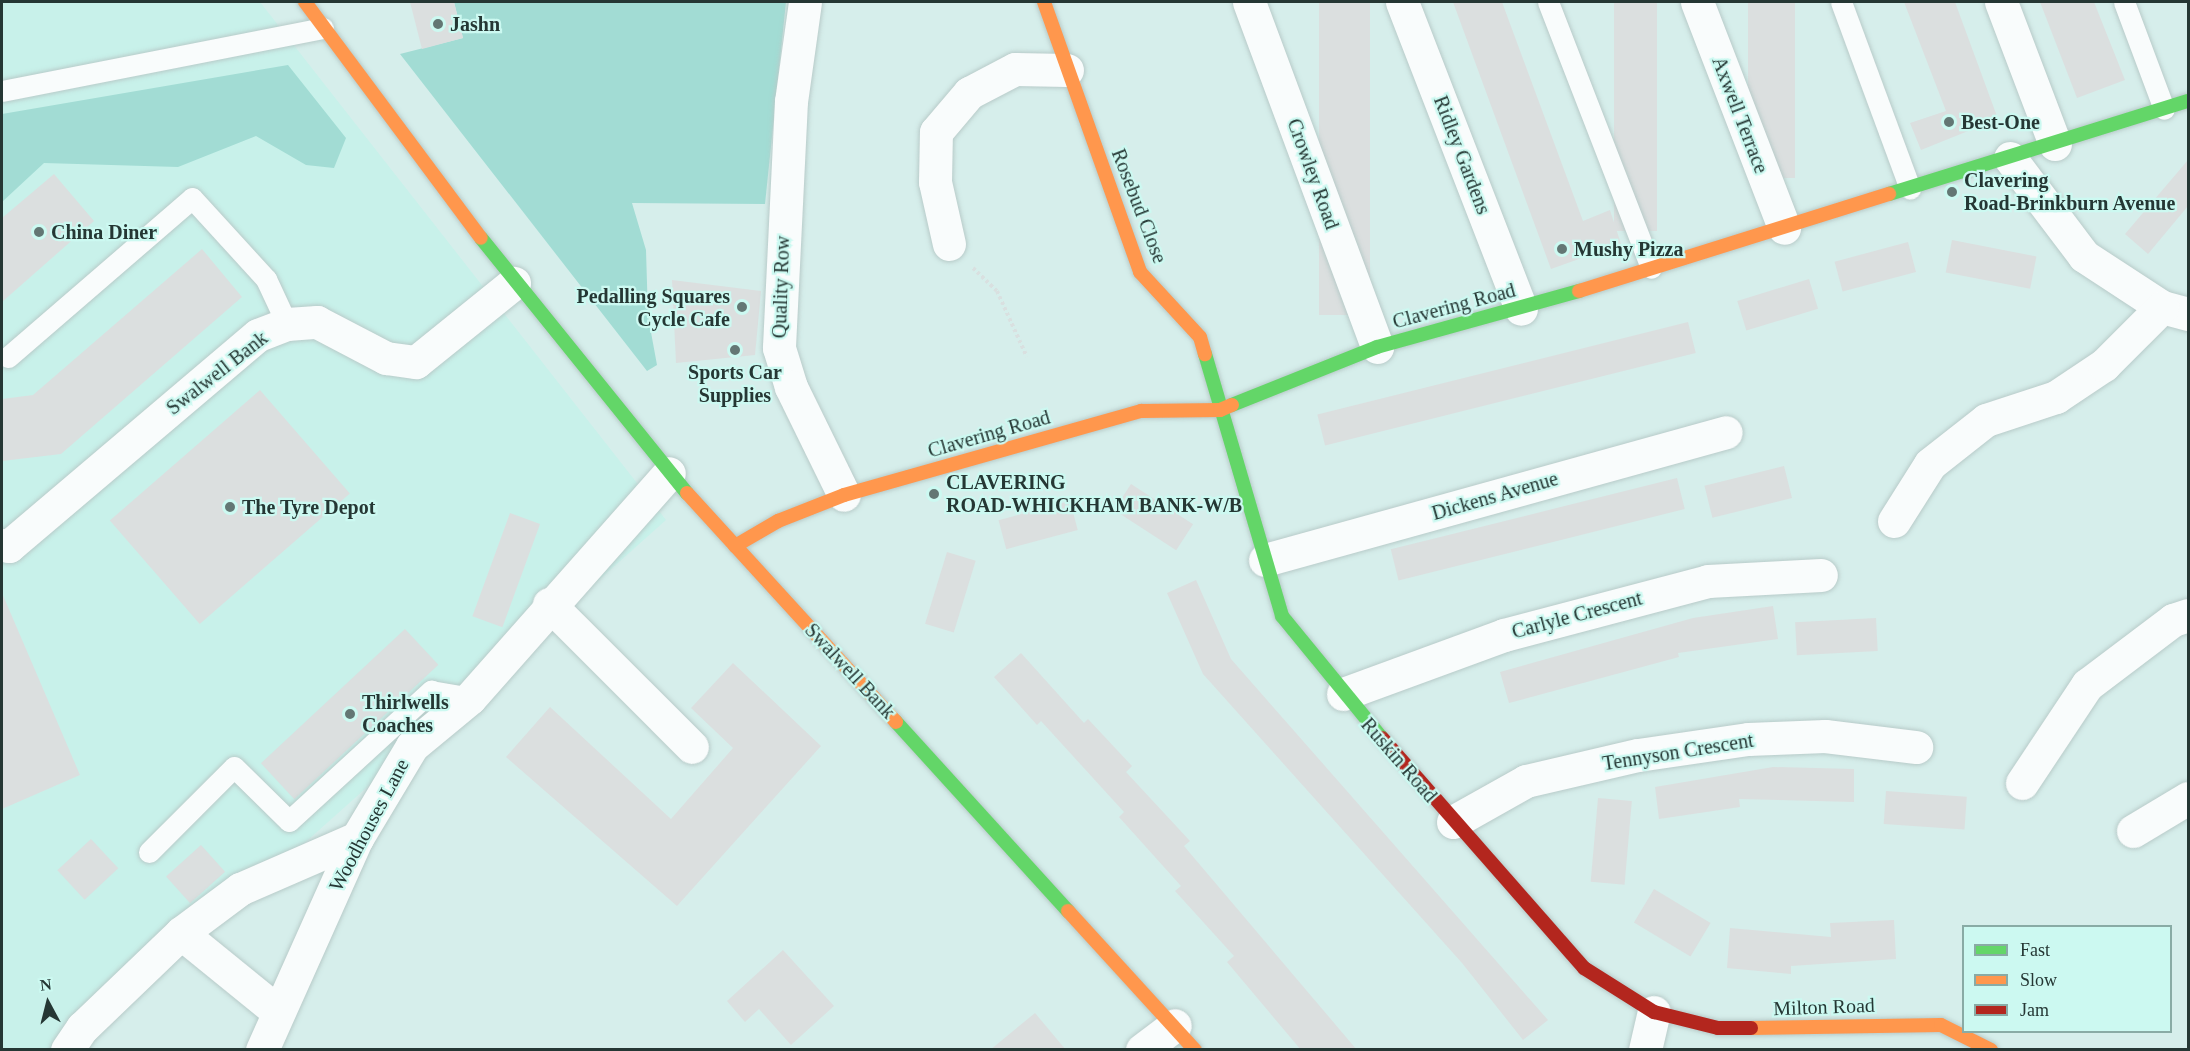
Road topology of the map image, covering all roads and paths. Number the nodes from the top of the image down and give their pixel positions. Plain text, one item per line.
1 (305, 2) edge
2 (805, 2) edge
3 (1044, 2) edge
4 (1250, 2) edge
5 (1402, 2) edge
6 (1548, 2) edge
7 (1697, 2) edge
8 (1841, 2) edge
9 (2001, 2) edge
10 (2124, 2) edge
11 (322, 28) junction
12 (1067, 70) junction
13 (2, 92) edge
14 (2188, 101) edge
15 (2164, 109) junction
16 (2055, 144) junction
17 (2010, 159) junction
18 (1910, 189) junction
19 (1784, 228) junction
20 (949, 244) joint
21 (1651, 268) junction
22 (514, 283) junction
23 (1521, 309) junction
24 (2175, 311) edge
25 (287, 324) junction
26 (1377, 347) junction
27 (8, 357) dead end
28 (1027, 357) dead end
29 (1220, 410) junction
30 (1726, 432) dead end
31 (669, 473) junction
32 (844, 495) junction
33 (1894, 521) dead end
34 (2, 545) edge
35 (735, 546) junction
36 (1265, 560) junction
37 (1821, 575) dead end
38 (549, 604) junction
39 (2188, 615) edge
40 (1343, 694) junction
41 (470, 698) junction
42 (692, 747) dead end
43 (1916, 747) dead end
44 (2022, 783) dead end
45 (2188, 798) edge
46 (1453, 822) junction
47 (2133, 831) dead end
48 (357, 838) junction
49 (149, 852) dead end
50 (181, 933) junction
51 (277, 1011) junction
52 (1654, 1012) junction
53 (1185, 1037) edge
54 (67, 1050) edge
55 (262, 1050) edge
56 (1142, 1050) edge
57 (1645, 1050) edge
58 (1991, 1050) edge

1 - 11 street, Swalwell Bank
2 - 32 street, Quality Row
3 - 12 street, Rosebud Close
4 - 26 street, Crowley Road
5 - 23 street, Ridley Gardens
6 - 21 lane
7 - 19 street, Axwell Terrace
8 - 18 lane
9 - 16 street
10 - 15 lane
11 - 13 lane
11 - 22 street, Swalwell Bank
12 - 20 street
12 - 29 street, Rosebud Close
14 - 15 street, Clavering Road
15 - 16 street, Clavering Road
16 - 17 street, Clavering Road
17 - 18 street, Clavering Road
17 - 24 street
18 - 19 street, Clavering Road
19 - 21 street, Clavering Road
20 - 28 path
21 - 23 street, Clavering Road
22 - 25 street, Swalwell Bank
22 - 31 street, Swalwell Bank
23 - 26 street, Clavering Road
24 - 33 street
25 - 27 lane
25 - 34 street, Swalwell Bank
26 - 29 street, Clavering Road
29 - 32 street, Clavering Road
29 - 36 street, Ruskin Road
30 - 36 street, Dickens Avenue
31 - 35 street, Swalwell Bank
31 - 38 street, Woodhouses Lane
32 - 35 street, Clavering Road
35 - 53 street, Swalwell Bank
36 - 40 street, Ruskin Road
37 - 40 street, Carlyle Crescent
38 - 41 street, Woodhouses Lane
38 - 42 street
39 - 44 street
40 - 46 street, Ruskin Road
41 - 48 street, Woodhouses Lane
41 - 49 lane
43 - 46 street, Tennyson Crescent
45 - 47 street
46 - 52 street, Ruskin Road
48 - 50 street
48 - 51 street, Woodhouses Lane
50 - 51 street
50 - 54 street
51 - 55 street, Woodhouses Lane
52 - 57 street
52 - 58 street, Milton Road
53 - 56 street

